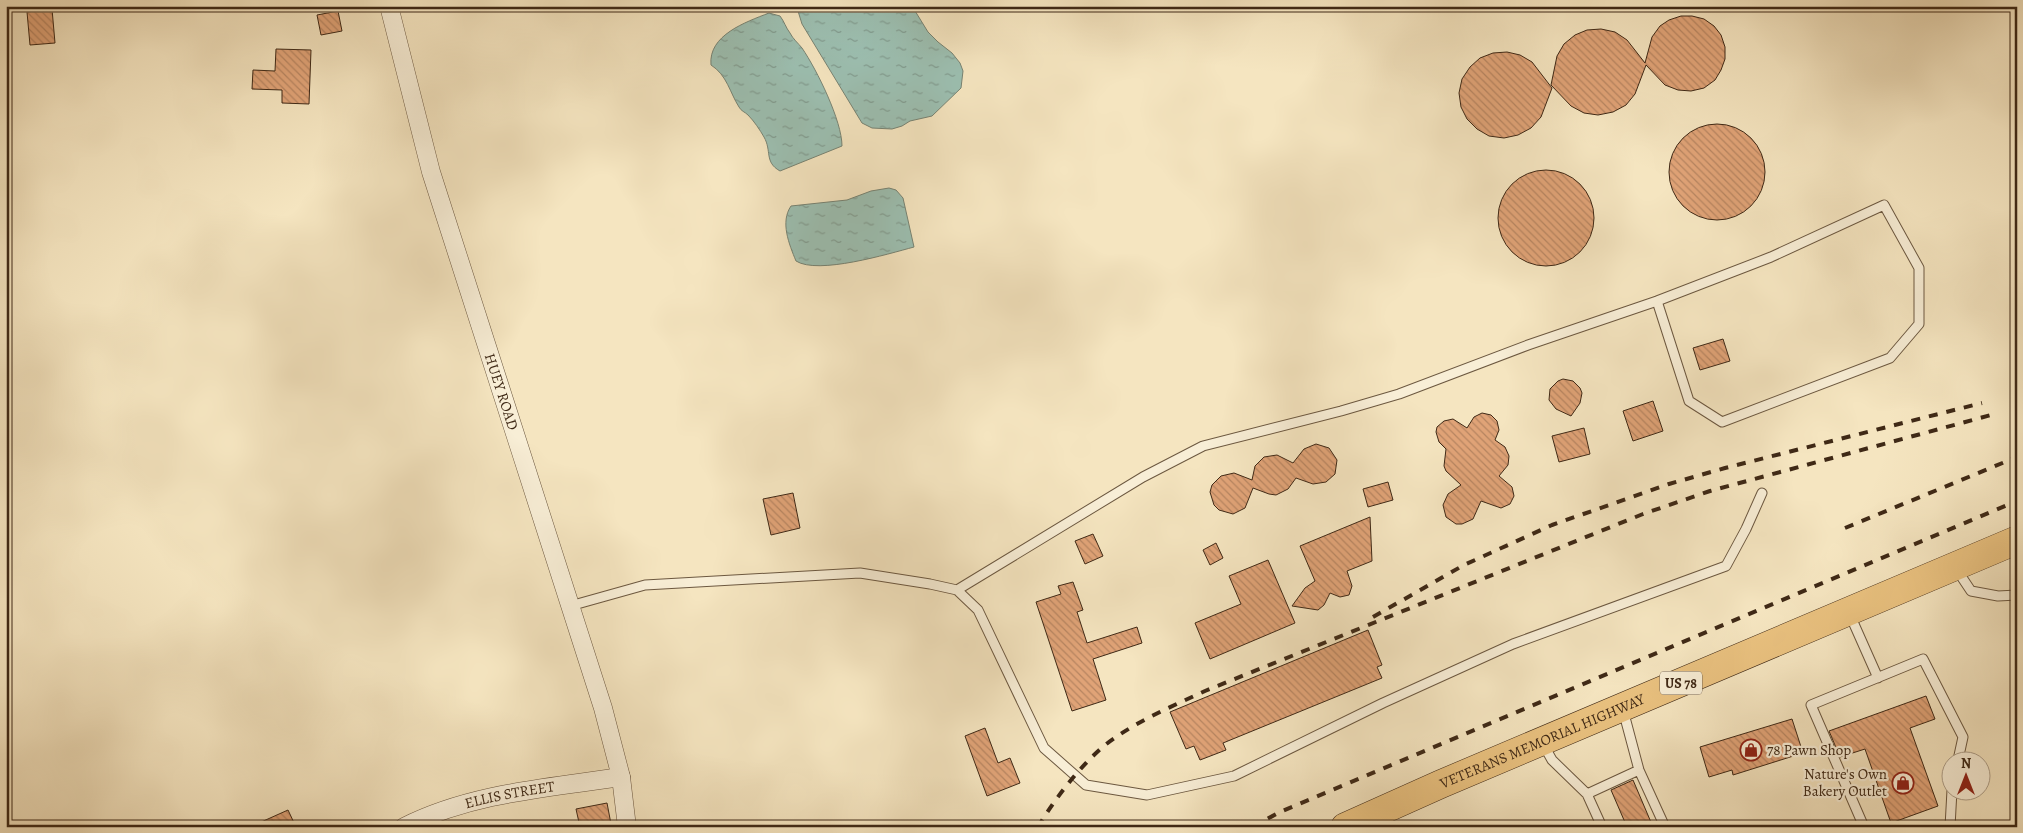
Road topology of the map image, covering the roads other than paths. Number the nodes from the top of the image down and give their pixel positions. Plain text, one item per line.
1 (389, 6) edge
2 (1657, 301) junction
3 (1762, 493) dead end
4 (2017, 540) edge
5 (1955, 567) junction
6 (957, 590) junction
7 (2017, 595) edge
8 (570, 606) junction
9 (1848, 612) junction
10 (1878, 678) junction
11 (1622, 708) junction
12 (1542, 742) junction
13 (1960, 750) edge
14 (1639, 770) junction
15 (621, 777) junction
16 (1587, 794) junction
17 (1951, 800) edge
18 (404, 827) edge
19 (627, 827) edge
20 (1345, 827) edge
21 (1602, 827) edge
22 (1666, 827) edge
23 (1864, 827) edge
24 (1950, 827) edge

1 - 8 street, HUEY ROAD
2 - 2 lane
2 - 6 lane
3 - 6 lane
4 - 5 main road, VETERANS MEMORIAL HIGHWAY / US 78
5 - 7 lane
5 - 9 main road, VETERANS MEMORIAL HIGHWAY / US 78
6 - 8 lane
8 - 15 street, HUEY ROAD
9 - 10 lane
9 - 11 main road, VETERANS MEMORIAL HIGHWAY / US 78
10 - 13 lane
10 - 23 lane
11 - 12 main road, VETERANS MEMORIAL HIGHWAY / US 78
11 - 14 lane
12 - 16 lane
12 - 20 main road, VETERANS MEMORIAL HIGHWAY / US 78
14 - 16 lane
14 - 22 lane
15 - 18 street, ELLIS STREET
15 - 19 street, HUEY ROAD
16 - 21 lane
17 - 24 lane

